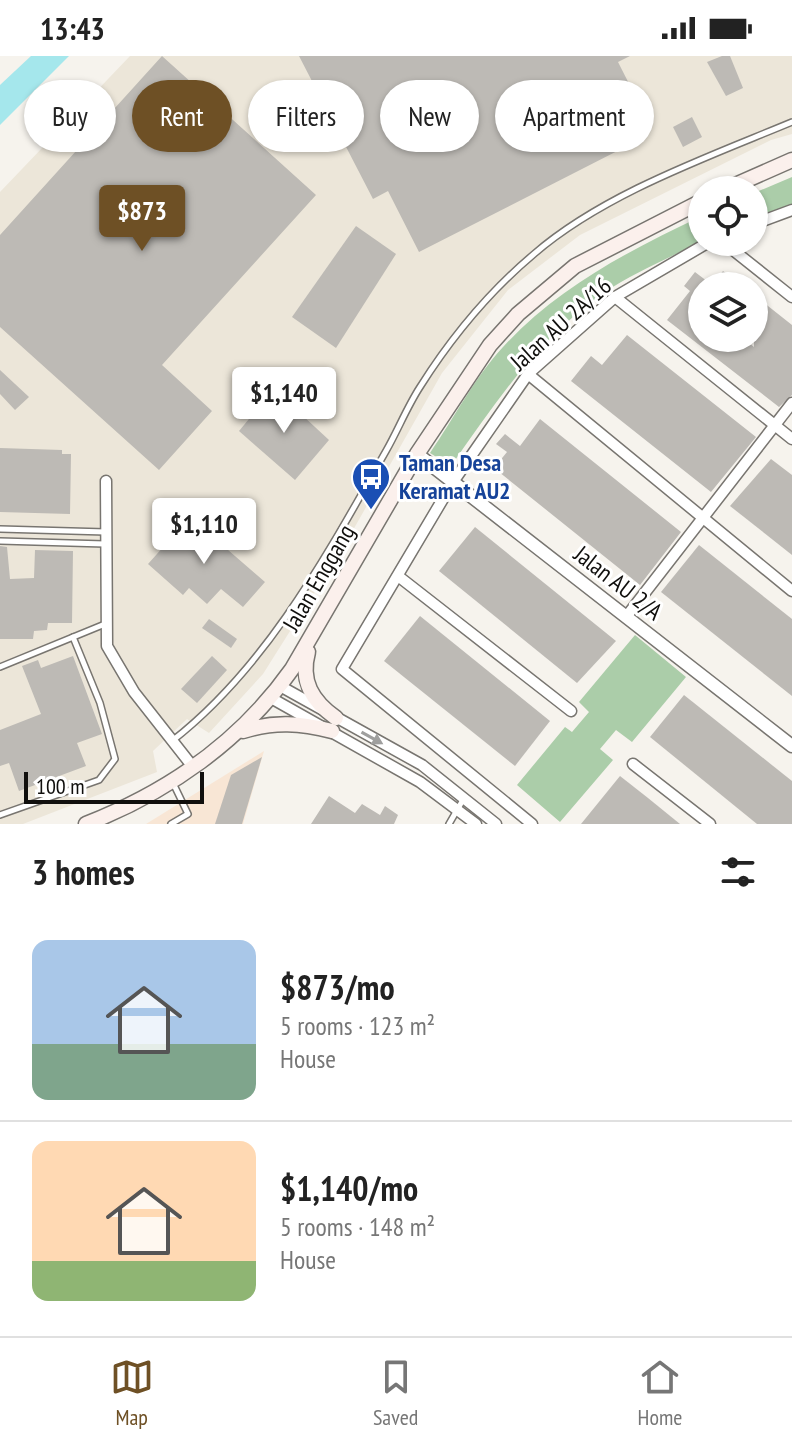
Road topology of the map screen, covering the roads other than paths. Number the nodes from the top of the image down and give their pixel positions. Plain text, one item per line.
1 (792, 122) edge
2 (792, 160) edge
3 (756, 176) edge
4 (688, 208) edge
5 (792, 210) edge
6 (768, 219) edge
7 (688, 254) edge
8 (741, 256) edge
9 (615, 297) junction
10 (792, 297) edge
11 (528, 374) junction
12 (792, 403) edge
13 (774, 425) junction
14 (792, 439) edge
15 (417, 454) junction
16 (106, 481) dead end
17 (453, 482) junction
18 (703, 517) junction
19 (0, 529) edge
20 (106, 532) junction
21 (0, 541) edge
22 (106, 544) junction
23 (398, 576) junction
24 (792, 591) edge
25 (626, 617) junction
26 (105, 624) junction
27 (314, 629) junction
28 (73, 637) junction
29 (0, 667) edge
30 (275, 692) junction
31 (571, 711) dead end
32 (334, 724) junction
33 (239, 732) junction
34 (172, 741) junction
35 (791, 742) edge
36 (633, 764) dead end
37 (193, 767) junction
38 (172, 781) junction
39 (461, 803) junction
40 (0, 815) edge
41 (86, 824) edge
42 (171, 824) edge
43 (449, 824) edge
44 (476, 824) edge
45 (496, 824) edge
46 (532, 824) edge
47 (710, 824) edge

1 - 34 lane
2 - 3 main road
4 - 15 main road, Jalan Enggang
5 - 6 street
7 - 9 street, Jalan AU 2A/16
8 - 10 street
9 - 11 street, Jalan AU 2A/16
9 - 13 street
11 - 17 street, Jalan AU 2A/16
11 - 18 street
12 - 13 street
13 - 14 street
13 - 18 street
15 - 17 street, Jalan AU 2/A
15 - 27 main road, Jalan Enggang
16 - 20 street
17 - 23 street, Jalan AU 2A/16
17 - 25 street, Jalan AU 2/A
18 - 24 street
18 - 25 street
19 - 20 lane
20 - 22 street
21 - 22 lane
22 - 26 street
23 - 31 street
23 - 46 street, Jalan AU 2A/16
25 - 35 street, Jalan AU 2/A
26 - 28 lane
26 - 34 street
27 - 30 main road, Jalan Enggang
27 - 32 main road
28 - 29 lane
28 - 40 lane
30 - 32 street
30 - 33 main road, Jalan Enggang
32 - 33 main road
32 - 39 street
33 - 37 main road, Jalan Enggang
34 - 37 street
36 - 47 street
37 - 38 main road, Jalan Enggang
38 - 41 main road, Jalan Enggang
38 - 42 lane
39 - 43 lane
39 - 44 street
39 - 45 street

